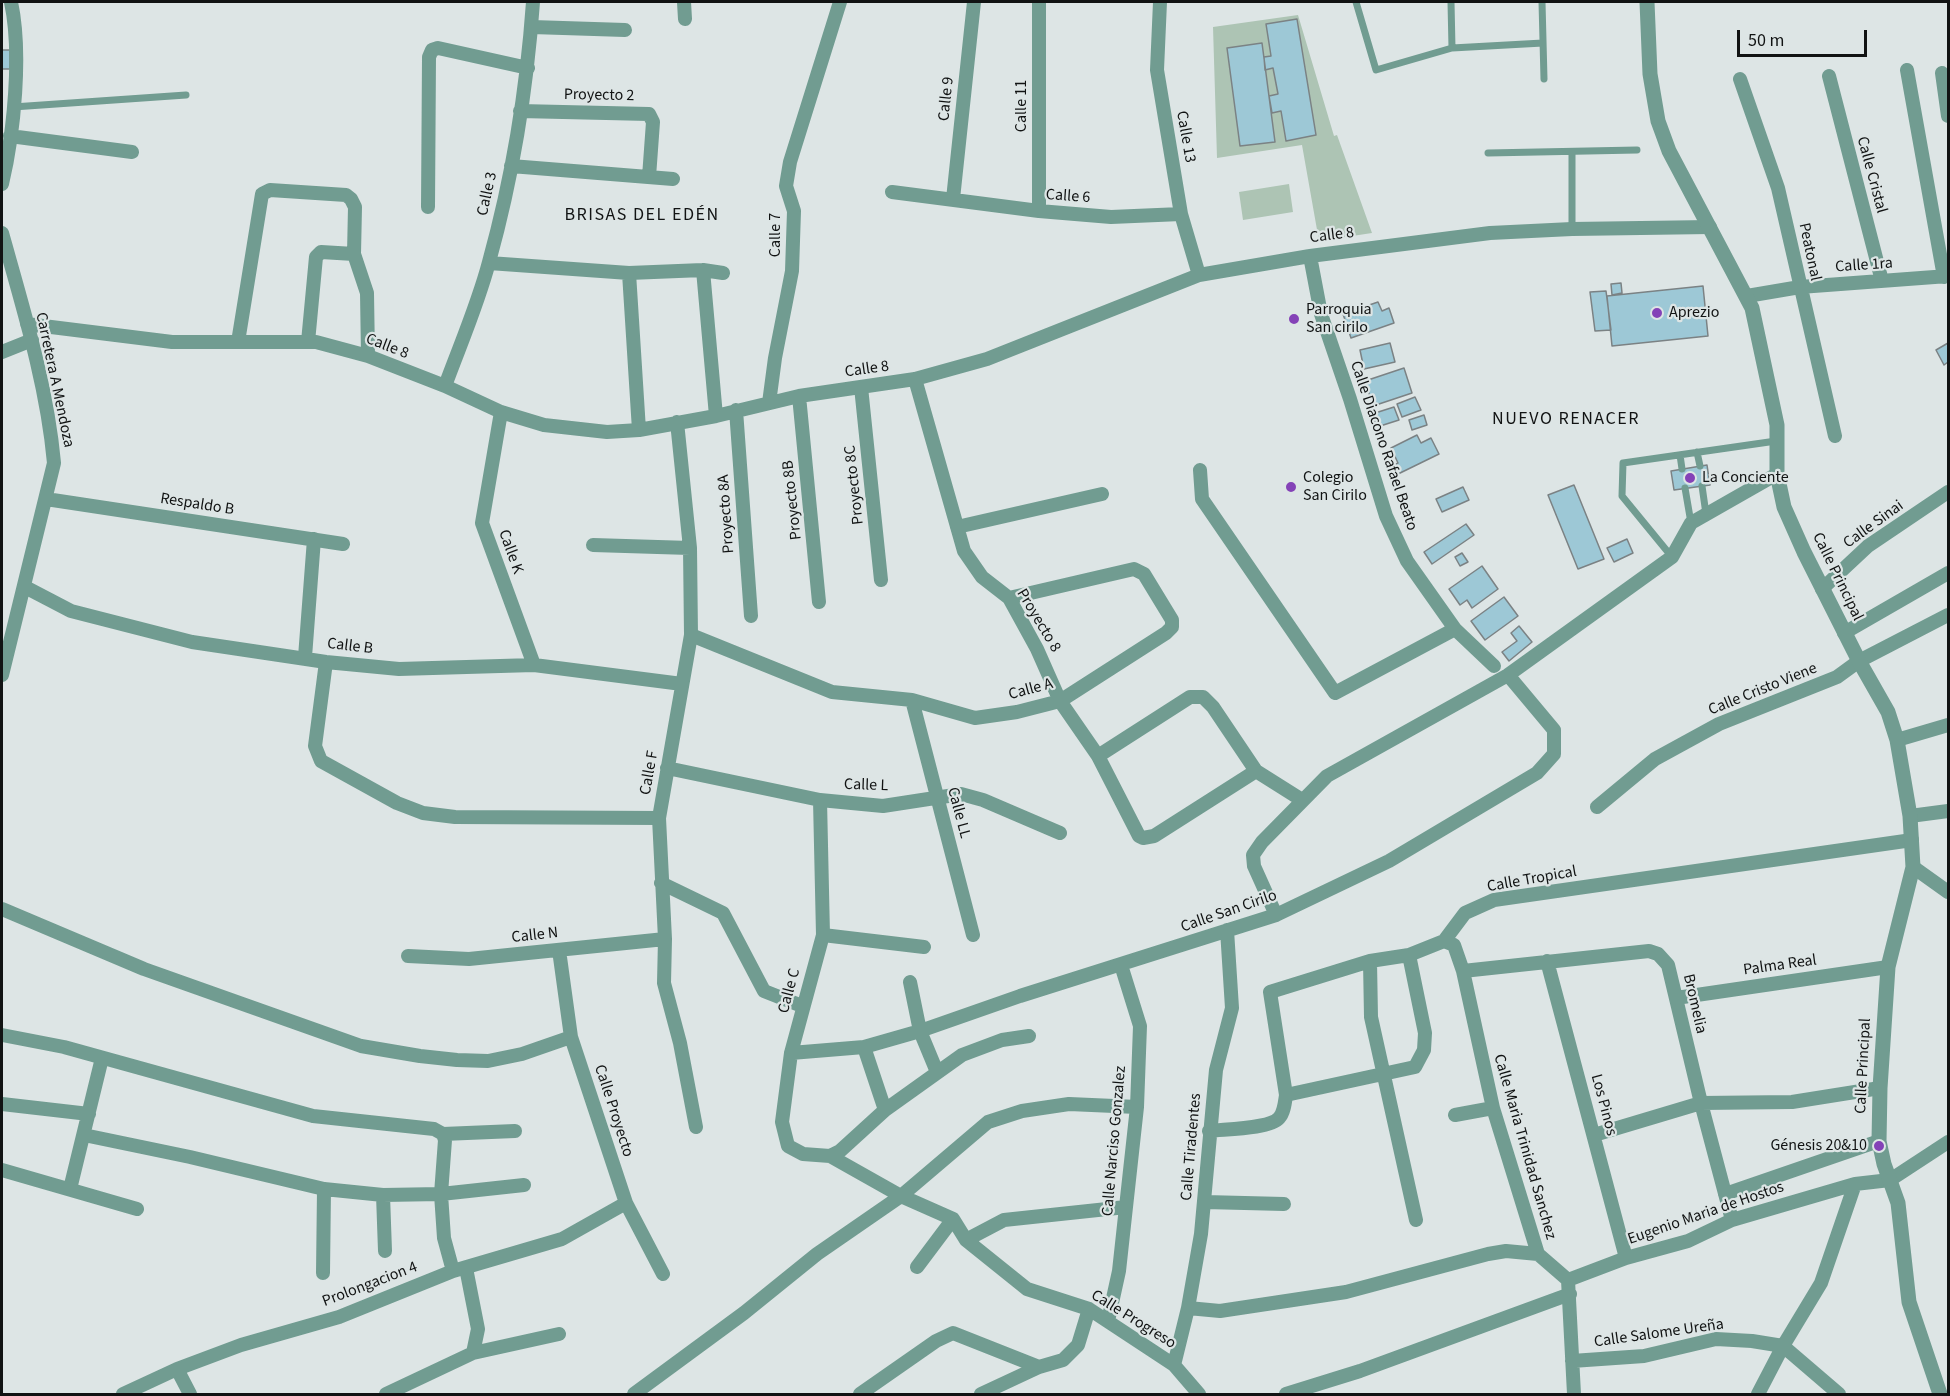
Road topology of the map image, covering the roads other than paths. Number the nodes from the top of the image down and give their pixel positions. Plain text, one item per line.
1 (11, 2) edge
2 (533, 2) edge
3 (684, 2) edge
4 (840, 2) edge
5 (974, 2) edge
6 (1039, 2) edge
7 (1160, 2) edge
8 (1356, 2) edge
9 (1451, 2) edge
10 (1542, 2) edge
11 (1647, 2) edge
12 (685, 19) dead end
13 (531, 27) junction
14 (625, 30) dead end
15 (1543, 43) junction
16 (1452, 48) junction
17 (528, 68) junction
18 (1907, 70) dead end
19 (1942, 73) dead end
20 (1829, 76) dead end
21 (1544, 79) dead end
22 (1740, 79) dead end
23 (186, 95) dead end
24 (13, 107) junction
25 (520, 111) junction
26 (1948, 116) edge
27 (10, 136) junction
28 (1637, 150) dead end
29 (132, 152) dead end
30 (1572, 152) junction
31 (1488, 153) dead end
32 (511, 166) junction
33 (649, 177) junction
34 (673, 179) dead end
35 (2, 184) edge
36 (892, 192) dead end
37 (953, 199) junction
38 (428, 207) dead end
39 (1039, 211) junction
40 (1181, 214) junction
41 (1710, 227) junction
42 (1572, 229) junction
43 (2, 233) edge
44 (354, 254) junction
45 (1310, 256) junction
46 (489, 263) junction
47 (703, 270) junction
48 (629, 273) junction
49 (723, 273) dead end
50 (1199, 275) junction
51 (1946, 276) edge
52 (1882, 281) junction
53 (1800, 287) junction
54 (1747, 296) junction
55 (27, 324) junction
56 (32, 340) junction
57 (238, 342) junction
58 (308, 342) junction
59 (2, 352) edge
60 (368, 356) junction
61 (915, 379) junction
62 (445, 386) junction
63 (861, 387) junction
64 (799, 396) junction
65 (769, 403) junction
66 (736, 410) junction
67 (501, 412) junction
68 (716, 416) junction
69 (677, 422) junction
70 (639, 429) junction
71 (1835, 436) dead end
72 (1776, 441) junction
73 (1697, 452) junction
74 (1680, 454) junction
75 (1700, 466) dead end
76 (1682, 469) dead end
77 (1200, 470) dead end
78 (1777, 474) junction
79 (1702, 486) dead end
80 (1685, 488) dead end
81 (1948, 492) edge
82 (1102, 494) dead end
83 (46, 499) junction
84 (1706, 514) junction
85 (1691, 523) junction
86 (957, 527) junction
87 (314, 539) junction
88 (343, 544) dead end
89 (593, 545) dead end
90 (690, 548) junction
91 (1672, 557) junction
92 (1948, 573) edge
93 (881, 580) dead end
94 (25, 586) junction
95 (1822, 589) junction
96 (1009, 598) junction
97 (819, 602) dead end
98 (1948, 615) edge
99 (751, 616) dead end
100 (1455, 629) junction
101 (1844, 633) junction
102 (691, 635) junction
103 (305, 657) junction
104 (1859, 661) junction
105 (326, 662) junction
106 (534, 665) junction
107 (1494, 666) dead end
108 (2, 675) edge
109 (1508, 675) junction
110 (682, 684) junction
111 (912, 699) junction
112 (1060, 701) junction
113 (1948, 725) edge
114 (1897, 740) junction
115 (1098, 756) junction
116 (667, 768) junction
117 (1256, 771) junction
118 (938, 798) junction
119 (820, 800) junction
120 (1302, 800) junction
121 (1597, 807) dead end
122 (1948, 811) edge
123 (1910, 816) junction
124 (659, 818) junction
125 (1060, 833) dead end
126 (1912, 840) junction
127 (1913, 867) junction
128 (661, 883) junction
129 (1948, 892) edge
130 (2, 909) edge
131 (1276, 915) junction
132 (1227, 930) junction
133 (823, 935) junction
134 (973, 935) dead end
135 (665, 939) junction
136 (1444, 941) junction
137 (924, 946) dead end
138 (559, 950) junction
139 (1409, 955) junction
140 (408, 956) dead end
141 (1547, 961) junction
142 (1370, 962) junction
143 (1121, 965) junction
144 (1888, 967) junction
145 (1463, 971) junction
146 (910, 982) dead end
147 (1676, 998) junction
148 (802, 1006) junction
149 (920, 1031) junction
150 (2, 1035) edge
151 (1029, 1036) dead end
152 (571, 1037) junction
153 (864, 1047) junction
154 (791, 1053) junction
155 (102, 1058) junction
156 (937, 1072) junction
157 (1383, 1073) junction
158 (1880, 1088) junction
159 (1286, 1095) junction
160 (2, 1104) edge
161 (1701, 1104) junction
162 (1137, 1107) junction
163 (1493, 1108) junction
164 (885, 1110) junction
165 (89, 1114) junction
166 (1455, 1115) dead end
167 (696, 1127) dead end
168 (515, 1131) dead end
169 (1209, 1131) junction
170 (443, 1134) junction
171 (84, 1135) junction
172 (1594, 1135) junction
173 (1879, 1141) junction
174 (1948, 1142) edge
175 (830, 1156) junction
176 (2, 1170) edge
177 (1890, 1180) junction
178 (1855, 1184) junction
179 (524, 1185) dead end
180 (70, 1189) junction
181 (324, 1189) junction
182 (441, 1194) junction
183 (1725, 1194) junction
184 (382, 1195) junction
185 (901, 1196) junction
186 (1205, 1202) junction
187 (626, 1203) junction
188 (1284, 1204) dead end
189 (1126, 1207) junction
190 (137, 1209) dead end
191 (952, 1219) junction
192 (1416, 1220) dead end
193 (1732, 1220) junction
194 (966, 1240) junction
195 (385, 1251) dead end
196 (1538, 1254) junction
197 (1626, 1258) junction
198 (916, 1267) dead end
199 (459, 1269) junction
200 (323, 1273) dead end
201 (663, 1274) dead end
202 (1569, 1287) junction
203 (1188, 1308) junction
204 (1089, 1309) junction
205 (1108, 1321) junction
206 (559, 1334) dead end
207 (1783, 1346) junction
208 (473, 1353) junction
209 (1572, 1361) junction
210 (1174, 1365) junction
211 (1039, 1367) junction
212 (177, 1370) junction
213 (123, 1395) edge
214 (190, 1395) edge
215 (386, 1395) edge
216 (634, 1395) edge
217 (860, 1395) edge
218 (981, 1395) edge
219 (1199, 1395) edge
220 (1286, 1395) edge
221 (1574, 1395) edge
222 (1758, 1395) edge
223 (1839, 1395) edge
224 (1940, 1395) edge

1 - 24 street
2 - 13 street, Calle 3
3 - 12 street
4 - 65 street, Calle 7
5 - 37 street, Calle 9
6 - 39 street, Calle 11
7 - 40 street, Calle 13
8 - 16 lane
9 - 16 lane
10 - 15 lane
11 - 41 street, Calle Principal
13 - 14 street
13 - 17 street, Calle 3
15 - 16 lane
15 - 21 lane
17 - 25 street, Calle 3
17 - 38 street
18 - 51 street
19 - 26 street
20 - 52 street, Calle Cristal
22 - 53 street, Peatonal
23 - 24 lane
24 - 27 street
25 - 32 street, Calle 3
25 - 33 street, Proyecto 2
27 - 29 street
27 - 35 street
28 - 30 lane
30 - 31 lane
30 - 42 lane
32 - 33 street
32 - 46 street, Calle 3
33 - 34 street
36 - 37 street, Calle 6
37 - 39 street, Calle 6
39 - 40 street, Calle 6
40 - 50 street, Calle 13
41 - 42 street, Calle 8
41 - 54 street, Calle Principal
42 - 45 street, Calle 8
43 - 55 street, Carretera A Mendoza
44 - 57 street
44 - 58 street
44 - 60 street
45 - 50 street, Calle 8
45 - 100 street, Calle Diacono Rafael Beato
46 - 48 street
46 - 62 street, Calle 3
47 - 48 street
47 - 49 street
47 - 68 street
48 - 70 street
50 - 61 street, Calle 8
51 - 52 street, Calle 1ra
52 - 53 street, Calle 1ra
53 - 54 street, Calle 1ra
53 - 71 street, Peatonal
54 - 72 street, Calle Principal
55 - 56 street, Carretera A Mendoza
55 - 57 street, Calle 8
56 - 59 street
56 - 83 street, Carretera A Mendoza
57 - 58 street, Calle 8
58 - 60 street, Calle 8
60 - 62 street, Calle 8
61 - 63 street, Calle 8
61 - 86 street, Proyecto 8
62 - 67 street, Calle 8
63 - 64 street, Calle 8
63 - 93 street, Proyecto 8C
64 - 65 street, Calle 8
64 - 97 street, Proyecto 8B
65 - 66 street, Calle 8
66 - 68 street, Calle 8
66 - 99 street, Proyecto 8A
67 - 70 street, Calle 8
67 - 106 street, Calle K
68 - 69 street, Calle 8
69 - 70 street, Calle 8
69 - 90 street, Calle F
72 - 73 lane
72 - 78 street, Calle Principal
73 - 74 lane
73 - 75 lane
74 - 76 lane
74 - 91 lane
77 - 100 street
78 - 84 street
78 - 95 street, Calle Principal
79 - 84 lane
80 - 85 lane
81 - 95 street, Calle Sinai
82 - 86 street
83 - 87 street, Respaldo B
83 - 94 street, Carretera A Mendoza
84 - 85 street
85 - 91 street
86 - 96 street, Proyecto 8
87 - 88 street, Respaldo B
87 - 103 street
89 - 90 street
90 - 102 street, Calle F
91 - 109 street
92 - 101 street
94 - 103 street, Calle B
94 - 108 street, Carretera A Mendoza
95 - 101 street, Calle Principal
96 - 112 street, Proyecto 8
96 - 112 street, Calle A
98 - 104 street, Calle Cristo Viene
100 - 107 street, Calle Diacono Rafael Beato
101 - 104 street, Calle Principal
102 - 110 street, Calle F
102 - 111 street, Calle A
103 - 105 street, Calle B
104 - 114 street, Calle Principal
104 - 121 street, Calle Cristo Viene
105 - 106 street, Calle B
105 - 124 street
106 - 110 street, Calle B
109 - 120 street
109 - 131 street, Calle San Cirilo
110 - 116 street, Calle F
111 - 112 street, Calle A
111 - 118 street, Calle LL
112 - 115 street, Proyecto 8
113 - 114 street
114 - 123 street, Calle Principal
115 - 117 street
115 - 117 street, Proyecto 8
116 - 119 street, Calle L
116 - 124 street, Calle F
117 - 120 street
118 - 119 street, Calle L
118 - 125 street, Calle L
118 - 134 street, Calle LL
119 - 133 street, Calle C
120 - 131 street
122 - 123 street
123 - 126 street, Calle Principal
124 - 128 street, Calle F
126 - 127 street, Calle Principal
126 - 136 street, Calle Tropical
127 - 129 street
127 - 144 street, Calle Principal
128 - 135 street, Calle F
128 - 148 street
130 - 152 street
131 - 132 street, Calle San Cirilo
132 - 143 street, Calle San Cirilo
132 - 169 street, Calle Tiradentes
133 - 137 street
133 - 148 street, Calle C
135 - 138 street, Calle N
135 - 167 street, Calle F
136 - 139 street
136 - 145 street, Calle Maria Trinidad Sanchez
138 - 140 street, Calle N
138 - 152 street, Calle Proyecto
139 - 142 street
139 - 157 street
141 - 145 street, Bromelia
141 - 147 street, Bromelia
141 - 172 street, Los Pinos
142 - 157 street
142 - 159 street
143 - 149 street, Calle San Cirilo
143 - 162 street, Calle Narciso Gonzalez
144 - 147 street, Palma Real
144 - 158 street, Calle Principal
145 - 163 street, Calle Maria Trinidad Sanchez
146 - 149 street
147 - 161 street, Bromelia
148 - 154 street, Calle C
149 - 153 street, Calle San Cirilo
149 - 156 street
150 - 155 street
151 - 156 street
152 - 187 street, Calle Proyecto
153 - 154 street, Calle San Cirilo
153 - 164 street
154 - 175 street, Calle C
155 - 165 street
155 - 170 street
156 - 164 street
157 - 159 street
157 - 192 street
158 - 161 street
158 - 173 street, Calle Principal
159 - 169 street
160 - 165 street
161 - 172 street
161 - 183 street, Bromelia
162 - 185 street
162 - 189 street, Calle Narciso Gonzalez
163 - 166 street
163 - 196 street, Calle Maria Trinidad Sanchez
164 - 175 street
165 - 171 street
168 - 170 street
169 - 186 street, Calle Tiradentes
170 - 182 street
171 - 180 street
171 - 181 street
172 - 197 street, Los Pinos
173 - 177 street, Calle Principal
173 - 183 street
174 - 177 street
175 - 185 street
176 - 180 street
177 - 178 street
177 - 224 street, Calle Principal
178 - 193 street, Eugenio Maria de Hostos
178 - 207 street
179 - 182 street
180 - 190 street
181 - 184 street
181 - 200 street
182 - 184 street
182 - 199 street
183 - 193 street, Bromelia
184 - 195 street
185 - 191 street
185 - 216 street
186 - 188 street
186 - 203 street, Calle Tiradentes
187 - 199 street, Prolongacion 4
187 - 201 street, Calle Proyecto
189 - 194 street
189 - 205 street, Calle Narciso Gonzalez
191 - 194 street, Calle Progreso
191 - 198 street
193 - 197 street, Eugenio Maria de Hostos
194 - 204 street, Calle Progreso
196 - 202 street, Calle Maria Trinidad Sanchez
196 - 203 street
197 - 202 street, Eugenio Maria de Hostos
199 - 208 street
199 - 212 street, Prolongacion 4
202 - 209 street
202 - 220 street, Eugenio Maria de Hostos
203 - 210 street, Calle Tiradentes
204 - 205 street, Calle Progreso
204 - 211 street
205 - 210 street, Calle Progreso
206 - 208 street
207 - 209 street, Calle Salome Ureña
207 - 222 street
207 - 223 street
208 - 215 street
209 - 221 street
210 - 219 street, Calle Progreso
211 - 217 street
211 - 218 street
212 - 213 street, Prolongacion 4
212 - 214 street

